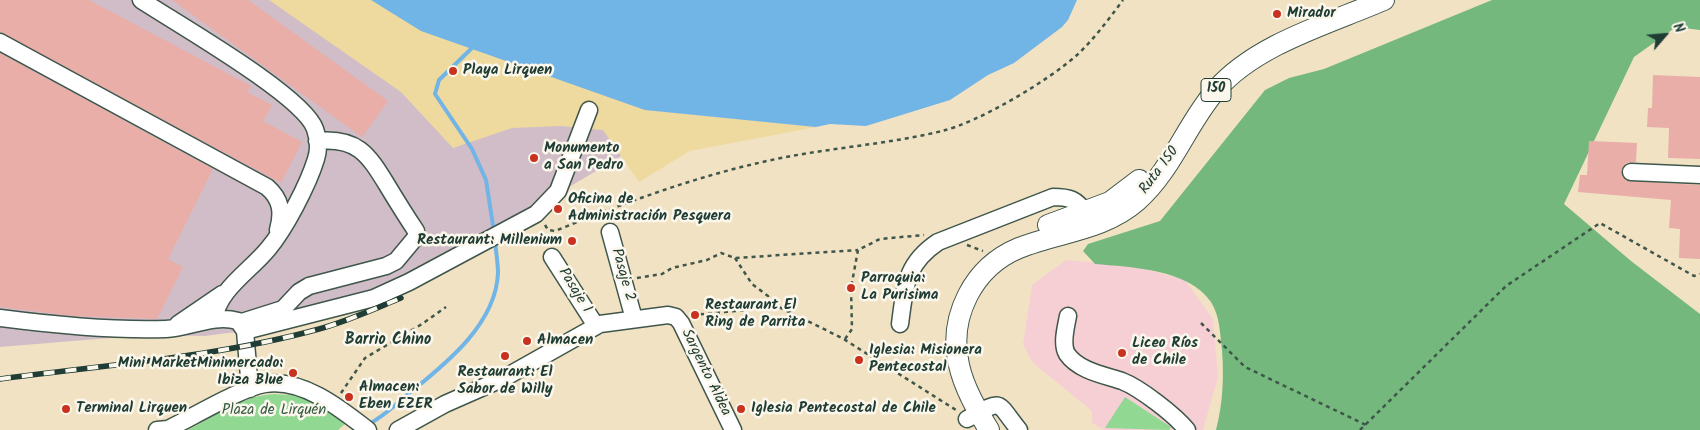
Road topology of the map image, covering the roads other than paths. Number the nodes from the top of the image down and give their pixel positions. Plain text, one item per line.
1 (141, 0) edge
2 (1353, 0) edge
3 (1384, 0) edge
4 (0, 42) edge
5 (589, 110) dead end
6 (317, 140) junction
7 (1631, 172) dead end
8 (1700, 175) edge
9 (309, 176) junction
10 (276, 195) junction
11 (1086, 213) junction
12 (610, 232) dead end
13 (277, 235) junction
14 (552, 256) dead end
15 (226, 291) junction
16 (1068, 316) dead end
17 (0, 318) edge
18 (634, 318) junction
19 (214, 319) junction
20 (900, 324) dead end
21 (596, 326) junction
22 (168, 329) junction
23 (243, 330) junction
24 (250, 389) junction
25 (973, 420) edge
26 (165, 430) edge
27 (368, 430) edge
28 (398, 430) edge
29 (732, 430) edge
30 (989, 430) edge
31 (1019, 430) edge
32 (1186, 430) edge

1 - 6 street
2 - 11 main road, Ruta 150 / 150
3 - 25 main road, Ruta 150 / 150
4 - 10 street
5 - 23 street
6 - 9 street
6 - 23 street
7 - 8 street
9 - 10 street
9 - 13 street
10 - 13 street
11 - 20 street
11 - 25 main road, Ruta 150 / 150
12 - 18 street, Pasaje 2
13 - 15 street
14 - 21 street, Pasaje 1
15 - 19 street
15 - 22 street
16 - 32 street
17 - 22 street
18 - 21 street
18 - 29 street, Sargento Aldea
19 - 22 street
19 - 23 street
21 - 28 street
23 - 24 street
24 - 26 street
24 - 27 street
25 - 30 main road, Ruta 150 / 150
25 - 31 street

